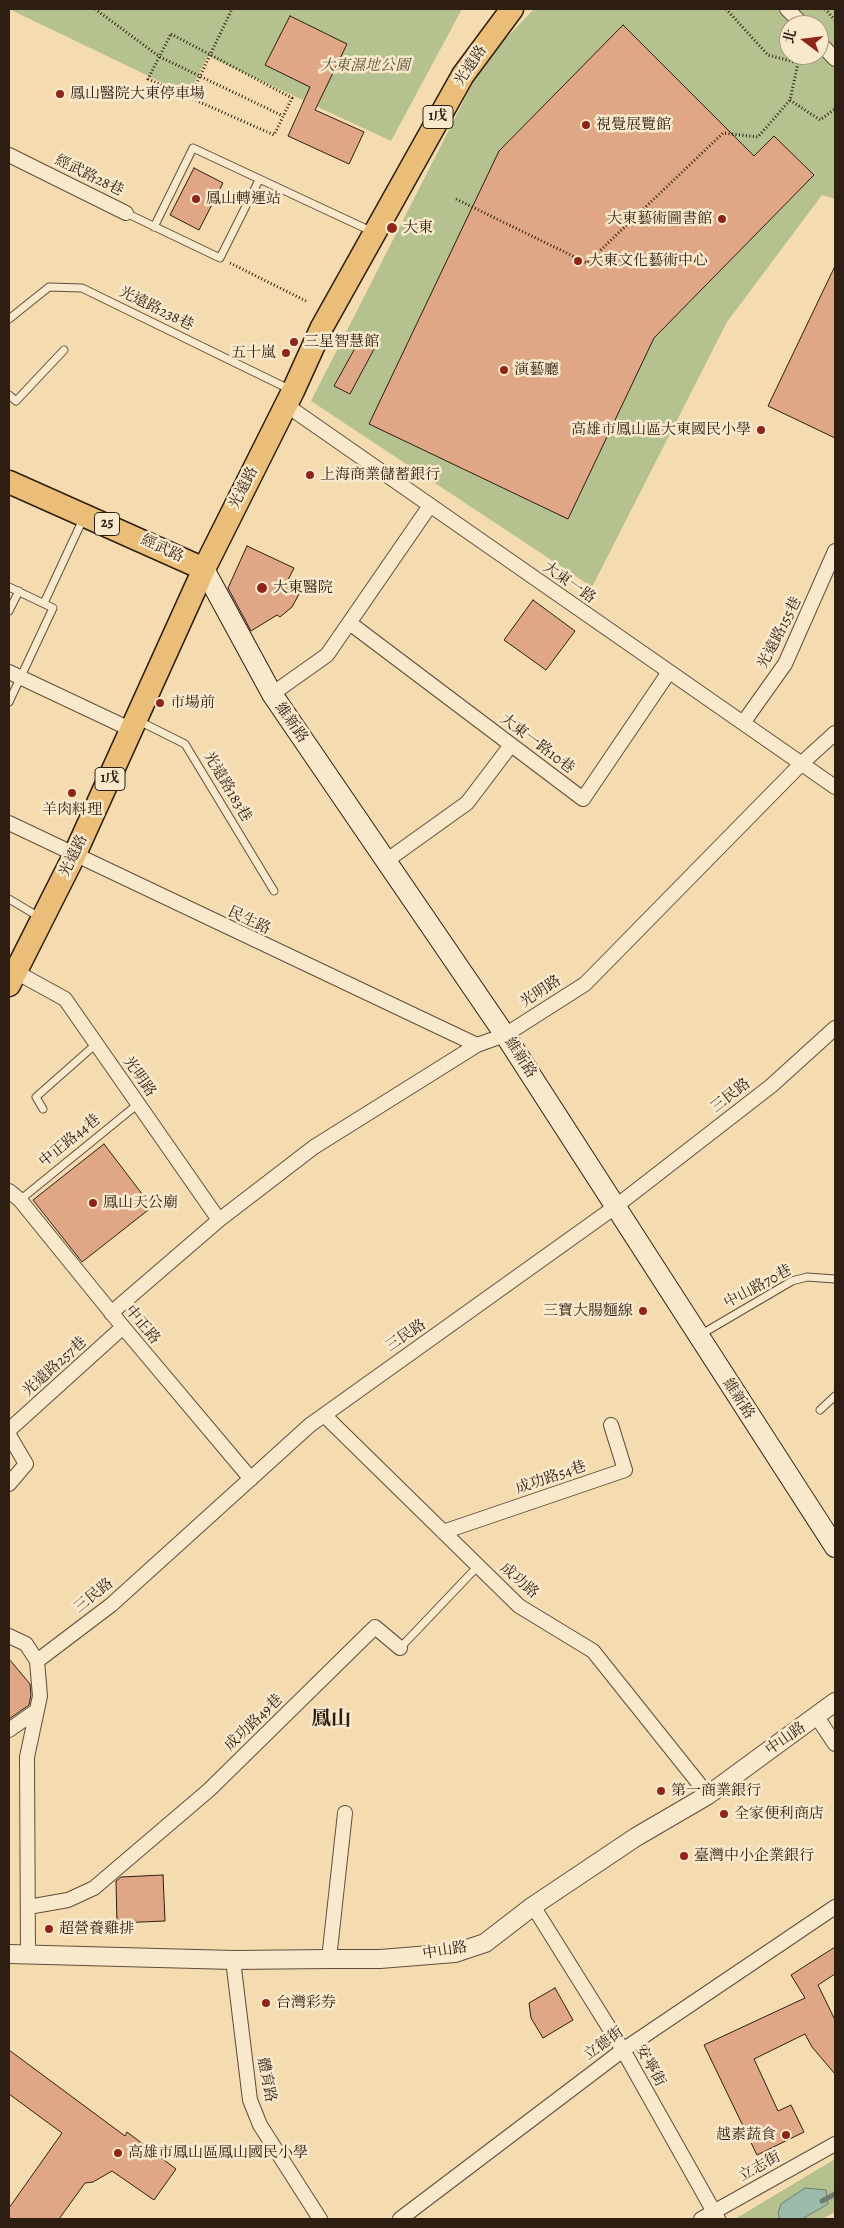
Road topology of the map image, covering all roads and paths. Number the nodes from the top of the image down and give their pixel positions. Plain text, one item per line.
1 (95, 9) edge
2 (232, 9) edge
3 (512, 9) edge
4 (726, 9) edge
5 (826, 9) edge
6 (835, 20) edge
7 (210, 55) junction
8 (160, 57) junction
9 (779, 58) edge
10 (798, 65) edge
11 (200, 76) junction
12 (190, 97) junction
13 (790, 100) junction
14 (835, 110) edge
15 (283, 116) junction
16 (9, 155) edge
17 (259, 180) junction
18 (456, 199) dead end
19 (126, 213) joint
20 (154, 227) junction
21 (374, 232) junction
22 (220, 258) junction
23 (306, 301) dead end
24 (9, 319) edge
25 (64, 350) dead end
26 (9, 395) edge
27 (290, 398) junction
28 (9, 482) edge
29 (429, 506) junction
30 (86, 514) junction
31 (834, 558) edge
32 (204, 569) junction
33 (9, 587) edge
34 (19, 591) junction
35 (44, 603) junction
36 (9, 612) edge
37 (350, 624) junction
38 (668, 672) junction
39 (14, 675) edge
40 (272, 694) junction
41 (9, 702) edge
42 (743, 723) junction
43 (134, 725) junction
44 (835, 733) edge
45 (511, 745) junction
46 (802, 763) junction
47 (835, 787) edge
48 (9, 823) edge
49 (74, 856) junction
50 (386, 861) junction
51 (274, 890) dead end
52 (9, 899) edge
53 (42, 919) junction
54 (12, 979) edge
55 (835, 1028) edge
56 (505, 1034) junction
57 (96, 1044) junction
58 (477, 1045) junction
59 (138, 1104) junction
60 (43, 1109) dead end
61 (14, 1195) edge
62 (615, 1207) junction
63 (219, 1220) junction
64 (835, 1279) edge
65 (111, 1313) junction
66 (123, 1328) junction
67 (698, 1336) junction
68 (835, 1396) edge
69 (820, 1410) dead end
70 (324, 1415) junction
71 (611, 1425) dead end
72 (9, 1430) edge
73 (9, 1435) edge
74 (251, 1479) junction
75 (9, 1484) edge
76 (442, 1532) junction
77 (835, 1547) edge
78 (478, 1566) junction
79 (9, 1636) edge
80 (400, 1648) joint
81 (37, 1661) junction
82 (835, 1702) edge
83 (36, 1712) junction
84 (817, 1717) junction
85 (9, 1730) edge
86 (835, 1744) edge
87 (708, 1795) junction
88 (345, 1813) dead end
89 (533, 1906) junction
90 (28, 1907) junction
91 (835, 1907) edge
92 (9, 1954) edge
93 (28, 1954) junction
94 (233, 1960) junction
95 (329, 1960) junction
96 (623, 2050) junction
97 (835, 2144) edge
98 (716, 2215) edge
99 (320, 2219) edge
100 (400, 2219) edge
101 (701, 2219) edge

1 - 8 path
2 - 7 path
3 - 21 main road, 光遠路 / 1戊
4 - 9 path
5 - 6 path
7 - 8 path
7 - 11 path
7 - 15 path
8 - 11 path
8 - 12 path
10 - 13 path
11 - 12 path
11 - 15 path
12 - 15 path
13 - 14 path
13 - 18 path
16 - 19 street, 經武路28巷
17 - 20 lane
17 - 21 lane
17 - 22 lane
19 - 20 lane, 經武路28巷
20 - 22 lane, 經武路28巷
21 - 27 main road, 光遠路 / 1戊
22 - 23 path
24 - 27 lane, 光遠路238巷
25 - 26 lane
27 - 29 street, 大東一路
27 - 32 main road, 光遠路 / 1戊
28 - 30 main road, 經武路 / 25
29 - 37 street
29 - 38 street, 大東一路
30 - 32 main road, 經武路 / 25
30 - 35 lane
31 - 42 street, 光遠路155巷
32 - 40 main road, 維新路
32 - 43 main road, 光遠路 / 1戊
33 - 34 lane
34 - 35 lane
34 - 36 lane
35 - 39 lane
37 - 40 street
37 - 45 street, 大東一路10巷
38 - 42 street, 大東一路
38 - 45 street, 大東一路10巷
39 - 41 lane
39 - 43 street
40 - 50 main road, 維新路
42 - 46 street, 大東一路
43 - 49 main road, 光遠路 / 1戊
43 - 51 lane, 光遠路183巷
44 - 46 street, 光明路
45 - 50 street
46 - 47 street, 大東一路
46 - 56 street, 光明路
48 - 49 street, 民生路
49 - 53 main road, 光遠路 / 1戊
49 - 58 street, 民生路
50 - 56 main road, 維新路
52 - 53 lane
53 - 54 main road, 光遠路 / 1戊
54 - 57 street, 光明路
55 - 62 street, 三民路
56 - 58 street, 光明路
56 - 62 main road, 維新路
57 - 59 street, 光明路
57 - 60 lane
58 - 63 street, 光明路
59 - 61 lane, 中正路44巷
59 - 63 street, 光明路
61 - 65 street, 中正路
62 - 67 main road, 維新路
62 - 70 street, 三民路
63 - 65 street, 光明路
64 - 67 lane, 中山路70巷
65 - 66 street, 中正路
66 - 72 street, 光遠路257巷
66 - 74 street, 中正路
67 - 77 main road, 維新路
68 - 69 lane
70 - 74 street, 三民路
70 - 76 street, 成功路
71 - 76 street, 成功路54巷
73 - 75 street
74 - 81 street, 三民路
76 - 78 street, 成功路
78 - 80 lane, 成功路49巷
78 - 87 street, 成功路
79 - 81 street
80 - 90 street, 成功路49巷
81 - 83 street
82 - 84 street, 中山路
83 - 85 street
83 - 90 street
84 - 86 street
84 - 87 street, 中山路
87 - 89 street, 中山路
88 - 95 street
89 - 95 street, 中山路
89 - 96 street, 安寧街
90 - 93 street
91 - 96 street, 立德街
92 - 93 street, 中山路
93 - 94 street, 中山路
94 - 95 street, 中山路
94 - 99 street, 體育路
96 - 98 street, 安寧街
96 - 100 street, 立德街
97 - 98 street, 立志街
98 - 101 street, 立志街

